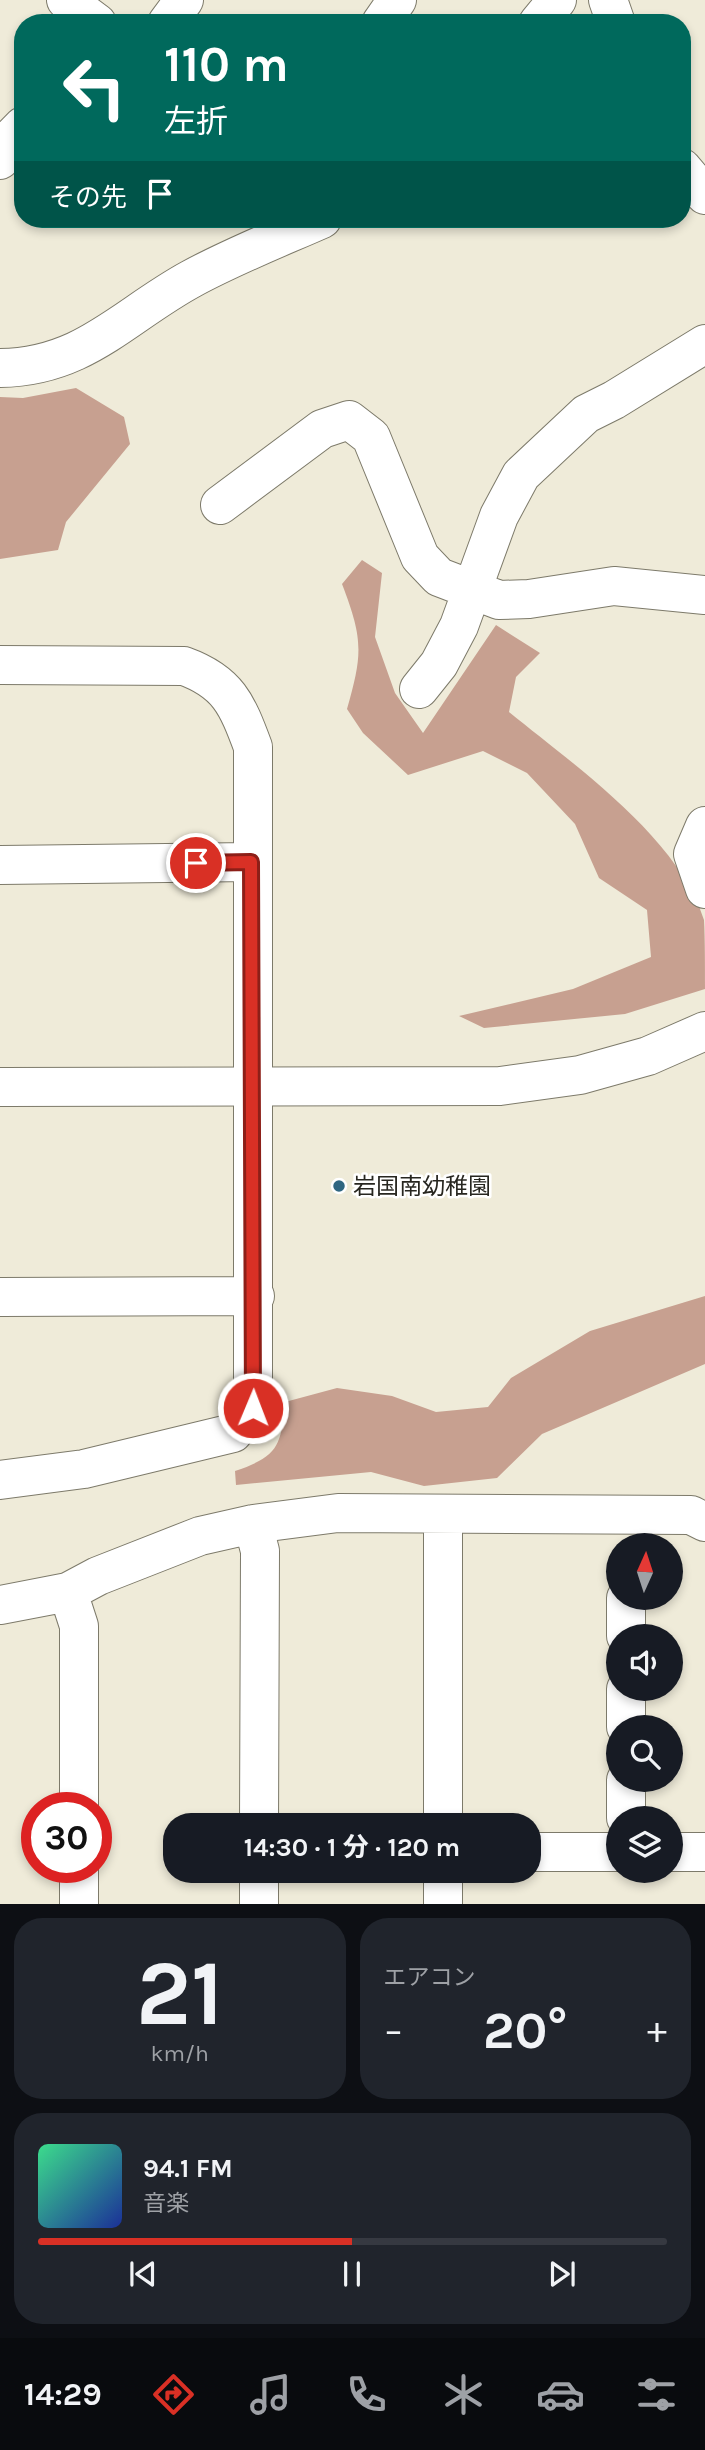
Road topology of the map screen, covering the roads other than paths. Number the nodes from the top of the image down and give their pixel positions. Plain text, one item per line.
1 (66, 0) edge
2 (556, 0) edge
3 (85, 14) edge
4 (545, 14) edge
5 (14, 135) edge
6 (691, 147) edge
7 (0, 160) edge
8 (705, 160) edge
9 (691, 179) edge
10 (705, 195) edge
11 (303, 228) edge
12 (705, 344) edge
13 (0, 368) edge
14 (220, 505) dead end
15 (472, 591) junction
16 (705, 595) edge
17 (0, 665) edge
18 (419, 689) dead end
19 (705, 826) edge
20 (251, 862) junction
21 (0, 865) edge
22 (705, 889) edge
23 (705, 1031) edge
24 (253, 1085) junction
25 (0, 1087) edge
26 (255, 1296) junction
27 (0, 1297) edge
28 (0, 1480) edge
29 (443, 1515) junction
30 (705, 1522) edge
31 (253, 1524) junction
32 (625, 1530) edge
33 (68, 1592) junction
34 (0, 1605) edge
35 (79, 1792) edge
36 (259, 1813) edge
37 (443, 1813) edge
38 (541, 1852) edge
39 (606, 1852) edge
40 (683, 1852) edge
41 (705, 1852) edge
42 (79, 1883) edge
43 (259, 1883) edge
44 (443, 1883) edge
45 (79, 1904) edge
46 (259, 1904) edge
47 (443, 1904) edge

1 - 3 street
2 - 4 street
5 - 7 street
6 - 8 street
9 - 10 street
11 - 13 street
12 - 15 street
14 - 15 street
15 - 16 street
15 - 18 street
17 - 20 street
19 - 22 street
20 - 21 street
20 - 24 street
23 - 24 street
24 - 25 street
24 - 26 street
26 - 27 street
26 - 28 street
29 - 31 street
29 - 32 street
29 - 37 street
30 - 32 street
31 - 33 street
31 - 36 street
33 - 34 street
33 - 35 street
38 - 39 street
40 - 41 street
42 - 45 street
43 - 46 street
44 - 47 street

